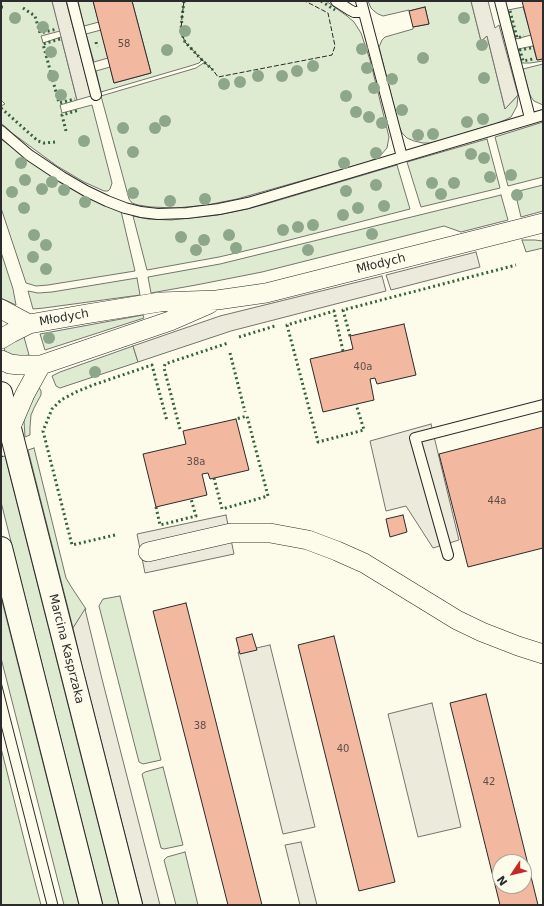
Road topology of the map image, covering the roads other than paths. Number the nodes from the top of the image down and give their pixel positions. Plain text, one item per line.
1 (72, 1) edge
2 (336, 1) edge
3 (361, 1) edge
4 (500, 1) edge
5 (364, 12) junction
6 (96, 95) dead end
7 (543, 115) edge
8 (530, 118) junction
9 (1, 131) edge
10 (402, 157) junction
11 (543, 223) edge
12 (217, 300) junction
13 (1, 309) edge
14 (30, 324) junction
15 (1, 339) edge
16 (1, 360) edge
17 (41, 365) junction
18 (1, 393) edge
19 (543, 405) edge
20 (10, 429) junction
21 (1, 548) edge
22 (148, 552) dead end
23 (448, 555) dead end
24 (543, 654) edge
25 (91, 905) edge
26 (131, 905) edge

1 - 6 lane
2 - 5 lane
3 - 5 lane
4 - 8 lane
5 - 10 lane
7 - 8 lane
8 - 10 lane
9 - 10 lane
11 - 12 street, Młodych
12 - 14 street, Młodych
12 - 17 street, Młodych
13 - 14 street, Młodych
14 - 15 street, Młodych
16 - 17 street, Młodych
17 - 20 street
18 - 20 street, Marcina Kasprzaka
19 - 23 lane
20 - 26 street, Marcina Kasprzaka
21 - 25 street
22 - 24 street

